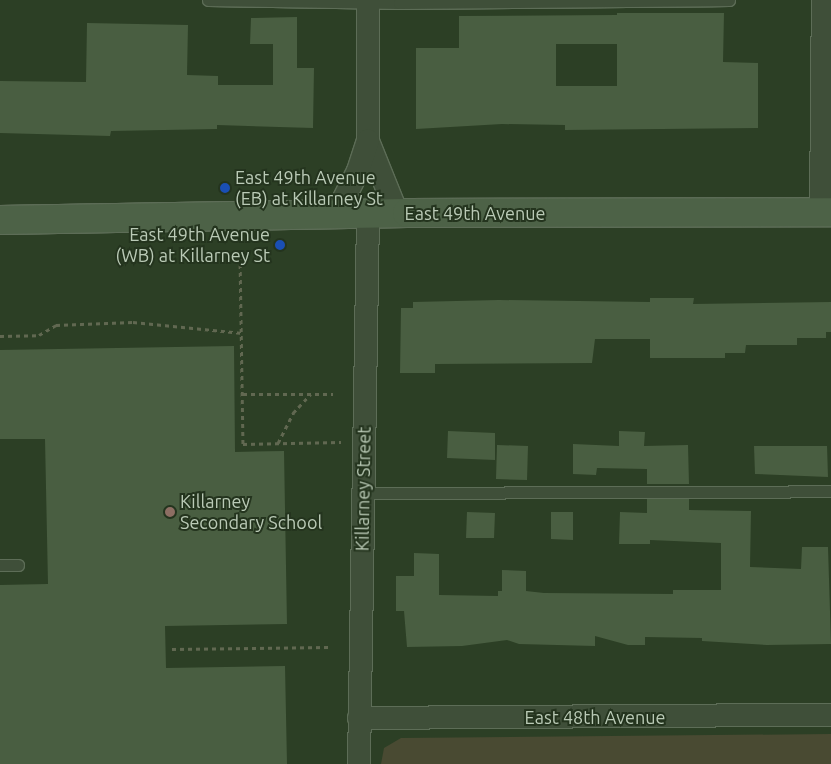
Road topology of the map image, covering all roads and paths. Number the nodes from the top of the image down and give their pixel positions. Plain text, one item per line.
1 (208, 0) edge
2 (593, 0) edge
3 (729, 0) edge
4 (823, 0) edge
5 (368, 2) edge
6 (368, 141) junction
7 (826, 212) edge
8 (397, 213) junction
9 (336, 214) junction
10 (368, 214) junction
11 (0, 220) edge
12 (240, 256) dead end
13 (242, 333) junction
14 (0, 336) edge
15 (243, 394) junction
16 (311, 394) junction
17 (334, 394) dead end
18 (364, 441) junction
19 (278, 443) junction
20 (831, 491) edge
21 (363, 493) junction
22 (0, 565) edge
23 (18, 565) dead end
24 (328, 647) dead end
25 (172, 649) dead end
26 (831, 715) edge
27 (359, 718) junction
28 (359, 764) edge

1 - 5 lane
2 - 3 lane
2 - 5 lane
4 - 7 street
5 - 6 street
6 - 8 street
6 - 9 street
7 - 8 street, East 49th Avenue
8 - 10 street, East 49th Avenue
9 - 10 street, East 49th Avenue
9 - 11 street, East 49th Avenue
10 - 18 street, Killarney Street
12 - 13 path
13 - 14 path
13 - 15 path
15 - 16 path
15 - 19 path
16 - 17 path
16 - 19 path
18 - 19 path
18 - 21 street, Killarney Street
20 - 21 lane
21 - 27 street, Killarney Street
22 - 23 lane
24 - 25 path
26 - 27 street, East 48th Avenue
27 - 28 street, Killarney Street

